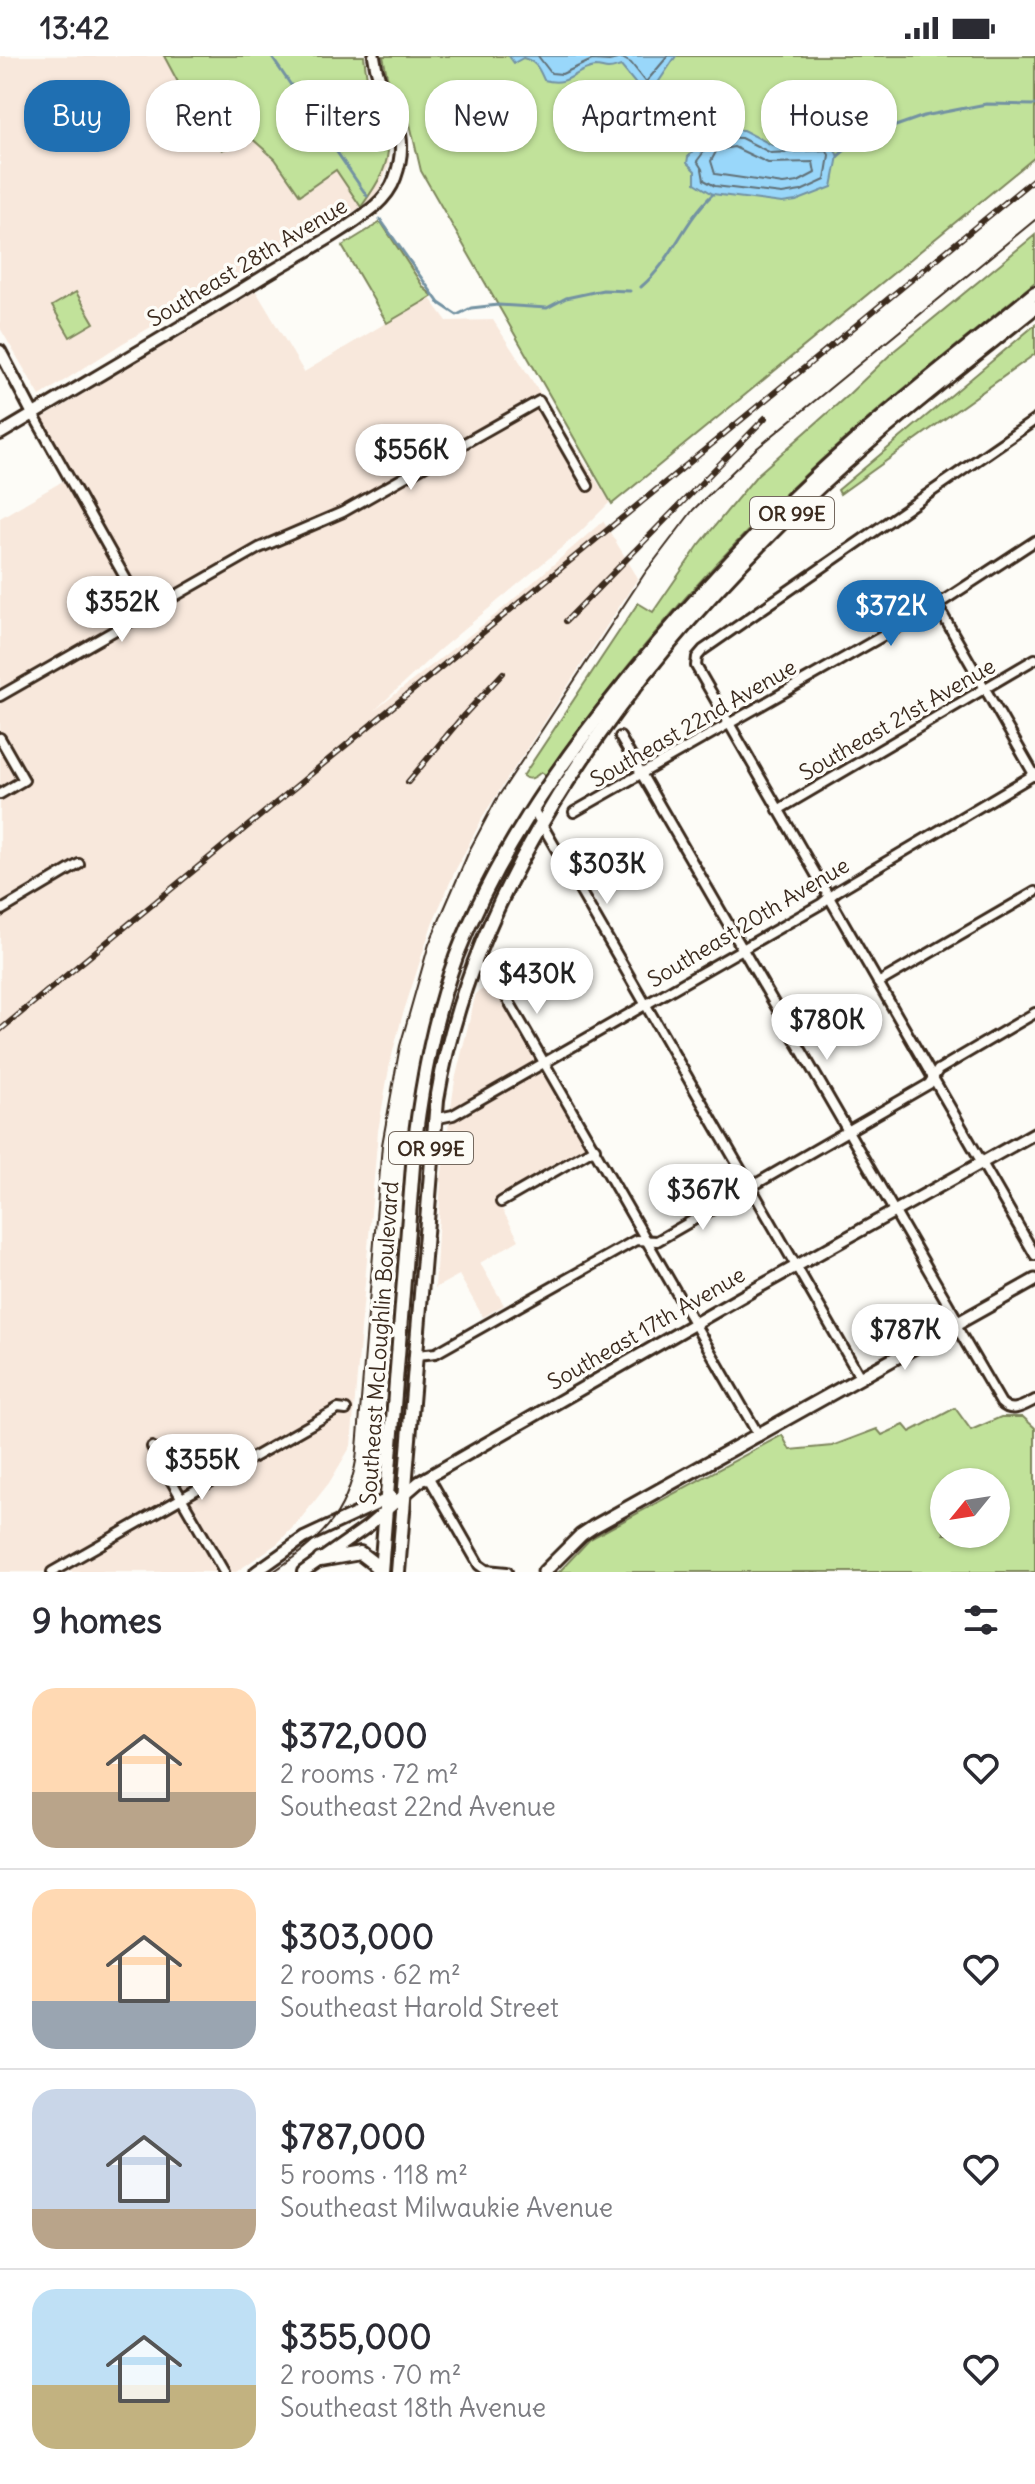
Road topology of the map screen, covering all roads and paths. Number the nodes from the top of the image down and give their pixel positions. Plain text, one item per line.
1 (374, 56) edge
2 (1035, 293) edge
3 (1035, 307) edge
4 (0, 351) edge
5 (33, 414) junction
6 (1035, 420) edge
7 (0, 434) edge
8 (588, 486) dead end
9 (1035, 541) edge
10 (937, 605) junction
11 (145, 613) junction
12 (1035, 659) edge
13 (985, 690) junction
14 (0, 696) edge
15 (728, 724) junction
16 (620, 737) dead end
17 (0, 738) edge
18 (641, 774) junction
19 (1035, 775) edge
20 (0, 794) edge
21 (533, 809) junction
22 (778, 810) junction
23 (574, 812) dead end
24 (542, 825) junction
25 (79, 864) dead end
26 (1035, 892) edge
27 (828, 898) junction
28 (0, 911) edge
29 (742, 947) junction
30 (473, 963) junction
31 (878, 983) junction
32 (644, 1004) junction
33 (1034, 1015) edge
34 (545, 1062) junction
35 (933, 1077) junction
36 (434, 1119) junction
37 (847, 1129) junction
38 (1035, 1133) edge
39 (595, 1148) junction
40 (983, 1163) junction
41 (750, 1186) junction
42 (501, 1202) dead end
43 (895, 1211) junction
44 (648, 1241) junction
45 (1035, 1255) edge
46 (796, 1266) junction
47 (1035, 1280) edge
48 (695, 1323) junction
49 (957, 1323) junction
50 (417, 1355) junction
51 (860, 1377) junction
52 (1035, 1400) edge
53 (346, 1410) dead end
54 (759, 1436) junction
55 (152, 1447) dead end
56 (428, 1476) junction
57 (406, 1492) junction
58 (181, 1498) junction
59 (387, 1504) junction
60 (320, 1560) junction
61 (479, 1570) edge
62 (52, 1572) edge
63 (224, 1572) edge
64 (256, 1572) edge
65 (303, 1572) edge
66 (380, 1572) edge
67 (398, 1572) edge
68 (507, 1572) edge
69 (544, 1572) edge

1 - 5 street, Southeast 28th Avenue
2 - 21 highway, Southeast McLoughlin Boulevard / OR 99E
3 - 24 highway, Southeast McLoughlin Boulevard / OR 99E
4 - 5 street
5 - 7 street, Southeast 28th Avenue
5 - 11 street
6 - 15 street
8 - 11 street
9 - 10 street, Southeast 22nd Avenue
10 - 13 street
10 - 15 street, Southeast 22nd Avenue
11 - 14 street
12 - 13 street, Southeast 21st Avenue
13 - 19 street
13 - 22 street, Southeast 21st Avenue
15 - 18 street, Southeast 22nd Avenue
15 - 22 street
16 - 18 street
17 - 20 street
18 - 23 street, Southeast 22nd Avenue
18 - 29 street
19 - 27 street, Southeast 20th Avenue
21 - 24 street
21 - 59 highway, Southeast McLoughlin Boulevard / OR 99E
22 - 27 street
24 - 30 highway, Southeast McLoughlin Boulevard / OR 99E
24 - 32 street
25 - 28 street
26 - 31 street
27 - 29 street, Southeast 20th Avenue
27 - 31 street
29 - 32 street, Southeast 20th Avenue
29 - 37 street
30 - 34 street
30 - 36 highway, Southeast McLoughlin Boulevard / OR 99E
31 - 35 street
32 - 34 street, Southeast 20th Avenue
32 - 41 street
33 - 35 street
34 - 36 street, Southeast 20th Avenue
34 - 39 street
35 - 37 street
35 - 40 street
36 - 50 highway, Southeast McLoughlin Boulevard / OR 99E
37 - 41 street
37 - 43 street
38 - 40 street, Southeast 17th Avenue
39 - 42 street
39 - 44 street
40 - 43 street, Southeast 17th Avenue
40 - 45 street
41 - 44 street
41 - 46 street
43 - 46 street, Southeast 17th Avenue
43 - 49 street
44 - 48 street
44 - 50 street
46 - 48 street, Southeast 17th Avenue
46 - 51 street
47 - 49 main road
48 - 54 street
48 - 56 street, Southeast 17th Avenue
49 - 51 main road
49 - 52 street
50 - 57 highway, Southeast McLoughlin Boulevard / OR 99E
51 - 54 main road
53 - 58 street
54 - 69 main road
55 - 58 street
56 - 57 street, Southeast 17th Avenue
56 - 61 street
57 - 59 street, Southeast 17th Avenue
57 - 67 highway, Southeast McLoughlin Boulevard / OR 99E
58 - 62 street
58 - 63 street
59 - 60 street, Southeast 17th Avenue
59 - 64 street, Southeast 17th Avenue
59 - 66 highway, Southeast McLoughlin Boulevard / OR 99E
60 - 65 street, Southeast 17th Avenue
60 - 66 highway
61 - 68 street

